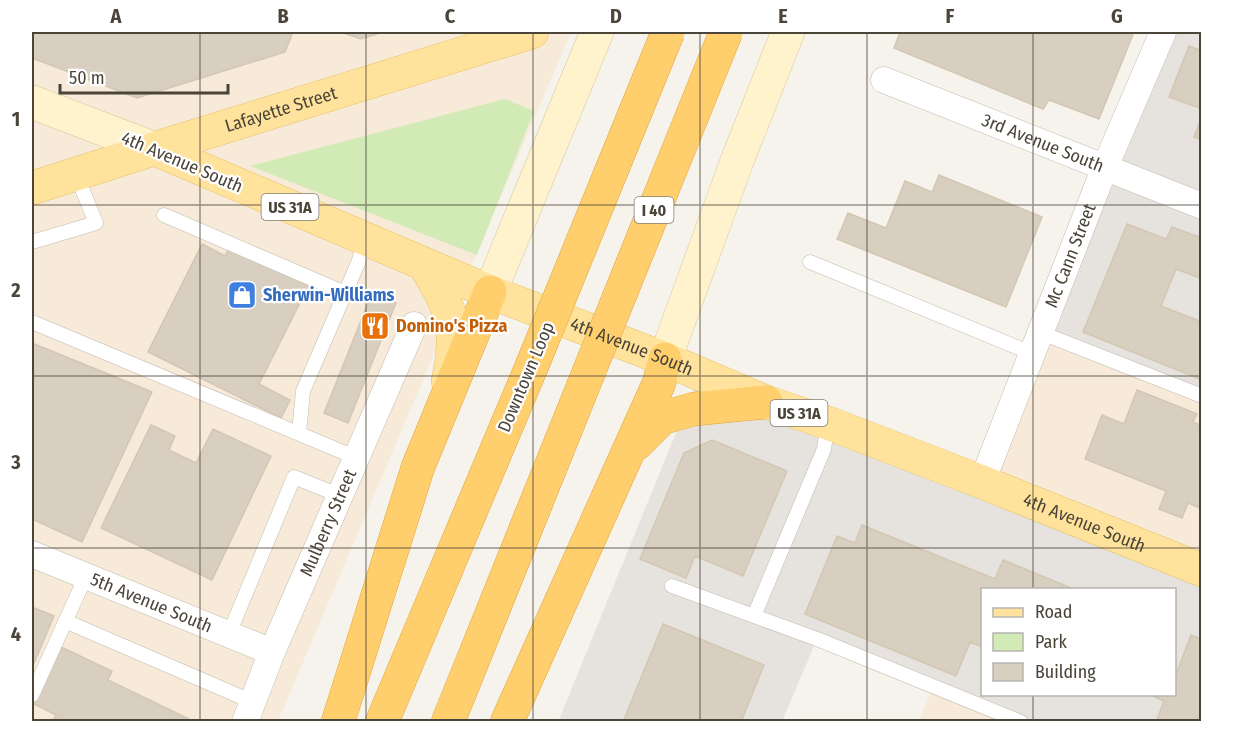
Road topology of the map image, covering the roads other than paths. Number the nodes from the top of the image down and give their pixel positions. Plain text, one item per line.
1 (532, 32) edge
2 (597, 32) edge
3 (668, 32) edge
4 (726, 32) edge
5 (788, 32) edge
6 (1163, 32) edge
7 (884, 80) dead end
8 (32, 102) edge
9 (155, 148) junction
10 (1105, 167) junction
11 (76, 174) junction
12 (32, 188) edge
13 (1202, 206) edge
14 (164, 216) dead end
15 (366, 239) junction
16 (32, 242) edge
17 (810, 262) dead end
18 (424, 264) junction
19 (490, 292) junction
20 (345, 293) junction
21 (32, 322) edge
22 (414, 325) dead end
23 (1035, 343) junction
24 (665, 359) junction
25 (1202, 396) edge
26 (766, 402) junction
27 (443, 404) junction
28 (828, 423) junction
29 (299, 433) junction
30 (357, 458) junction
31 (620, 468) junction
32 (982, 482) junction
33 (340, 496) junction
34 (32, 554) edge
35 (1202, 570) edge
36 (86, 576) junction
37 (672, 586) dead end
38 (754, 616) junction
39 (65, 621) junction
40 (229, 634) junction
41 (273, 652) junction
42 (32, 695) edge
43 (249, 712) edge
44 (338, 722) edge
45 (382, 722) edge
46 (448, 722) edge
47 (507, 722) edge
48 (1021, 722) edge

1 - 9 main road, Lafayette Street
2 - 19 main road
3 - 45 highway, Downtown Loop, bridge
4 - 46 highway, I 40, bridge
5 - 24 main road
6 - 10 street, Mc Cann Street
7 - 10 street, 3rd Avenue South
8 - 9 main road, 4th Avenue South
9 - 11 main road, Lafayette Street
9 - 15 main road, 4th Avenue South / US 31A
10 - 13 street, 3rd Avenue South
10 - 23 street, Mc Cann Street
11 - 12 main road, Lafayette Street
11 - 16 lane
14 - 20 lane
15 - 18 main road, 4th Avenue South / US 31A
15 - 20 lane
17 - 23 lane
18 - 19 main road, 4th Avenue South / US 31A
18 - 27 main road
19 - 24 main road, 4th Avenue South / US 31A
19 - 27 highway
20 - 29 lane
21 - 29 lane
22 - 30 street, Mulberry Street
23 - 25 lane
23 - 32 street, Mc Cann Street
24 - 26 main road, 4th Avenue South / US 31A
24 - 31 highway
26 - 28 main road, 4th Avenue South / US 31A
26 - 31 highway
27 - 44 highway
28 - 32 main road, 4th Avenue South / US 31A
28 - 38 lane
29 - 30 lane
30 - 33 street, Mulberry Street
31 - 47 highway
32 - 35 main road, 4th Avenue South / US 31A
33 - 40 lane
33 - 41 street, Mulberry Street
34 - 36 street, 5th Avenue South
36 - 39 lane
36 - 40 street, 5th Avenue South
37 - 38 lane
38 - 48 lane
39 - 42 lane
39 - 43 lane
40 - 41 street, 5th Avenue South
41 - 43 street, Mulberry Street

